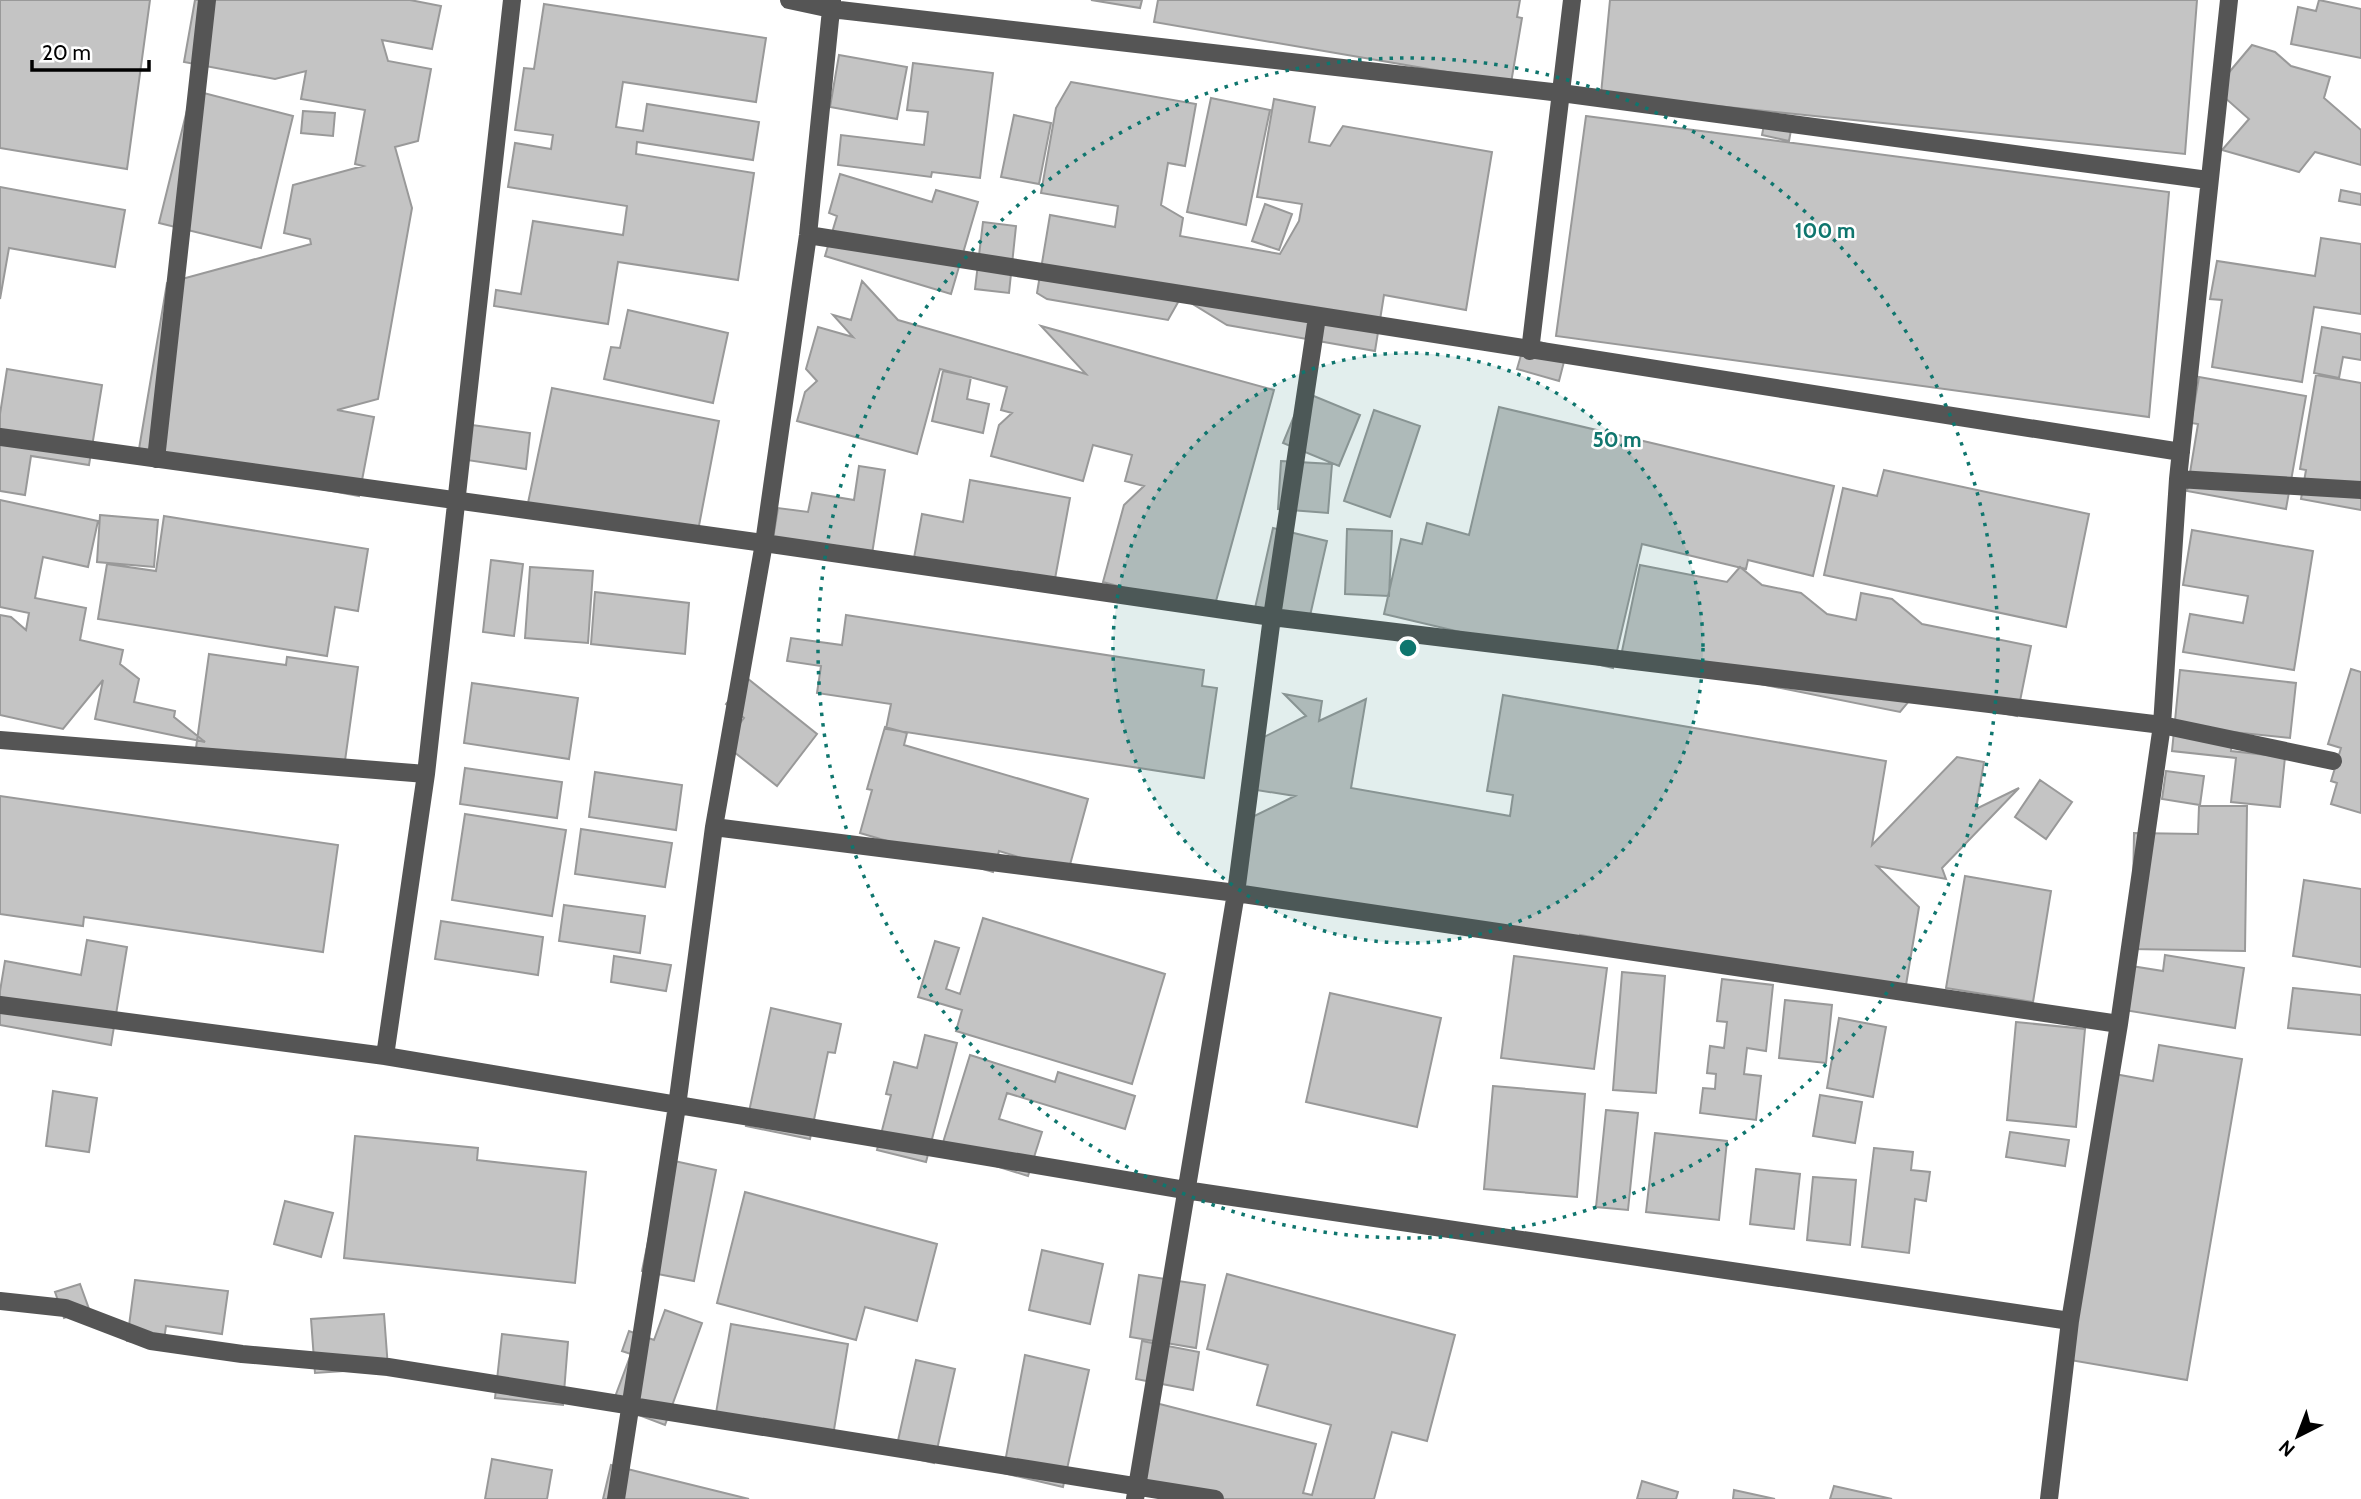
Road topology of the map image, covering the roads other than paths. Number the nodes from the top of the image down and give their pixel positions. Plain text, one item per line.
1 (207, 0) edge
2 (512, 0) edge
3 (789, 0) edge
4 (1572, 0) edge
5 (2229, 0) edge
6 (832, 4) edge
7 (1561, 93) junction
8 (2208, 180) junction
9 (808, 235) junction
10 (1317, 317) junction
11 (1530, 351) junction
12 (0, 437) edge
13 (2181, 452) junction
14 (156, 459) junction
15 (2178, 479) junction
16 (2361, 490) edge
17 (456, 500) junction
18 (764, 543) junction
19 (1272, 618) junction
20 (2162, 725) junction
21 (0, 740) edge
22 (2333, 761) dead end
23 (426, 774) junction
24 (714, 827) junction
25 (1236, 893) junction
26 (0, 1005) edge
27 (2119, 1024) junction
28 (385, 1056) junction
29 (677, 1106) junction
30 (1185, 1189) junction
31 (0, 1301) edge
32 (2070, 1321) junction
33 (632, 1408) junction
34 (1136, 1493) edge
35 (616, 1499) edge
36 (1215, 1499) edge
37 (2049, 1499) edge

1 - 14 street
2 - 17 street
3 - 6 street
4 - 7 street
5 - 8 street
6 - 7 street
6 - 9 street
7 - 8 street
7 - 11 street
8 - 13 street
9 - 10 street
9 - 18 street
10 - 11 street
10 - 19 street
11 - 13 street
12 - 14 street
13 - 15 street
14 - 17 street
15 - 16 street
15 - 20 street
17 - 18 street
17 - 23 street
18 - 19 street
18 - 24 street
19 - 20 street
19 - 25 street
20 - 22 street
20 - 27 street
21 - 23 street
23 - 28 street
24 - 25 street
24 - 29 street
25 - 27 street
25 - 30 street
26 - 28 street
27 - 32 street
28 - 29 street
29 - 30 street
29 - 33 street
30 - 32 street
30 - 34 street
31 - 33 street
32 - 37 street
33 - 34 street
33 - 35 street
34 - 36 street

